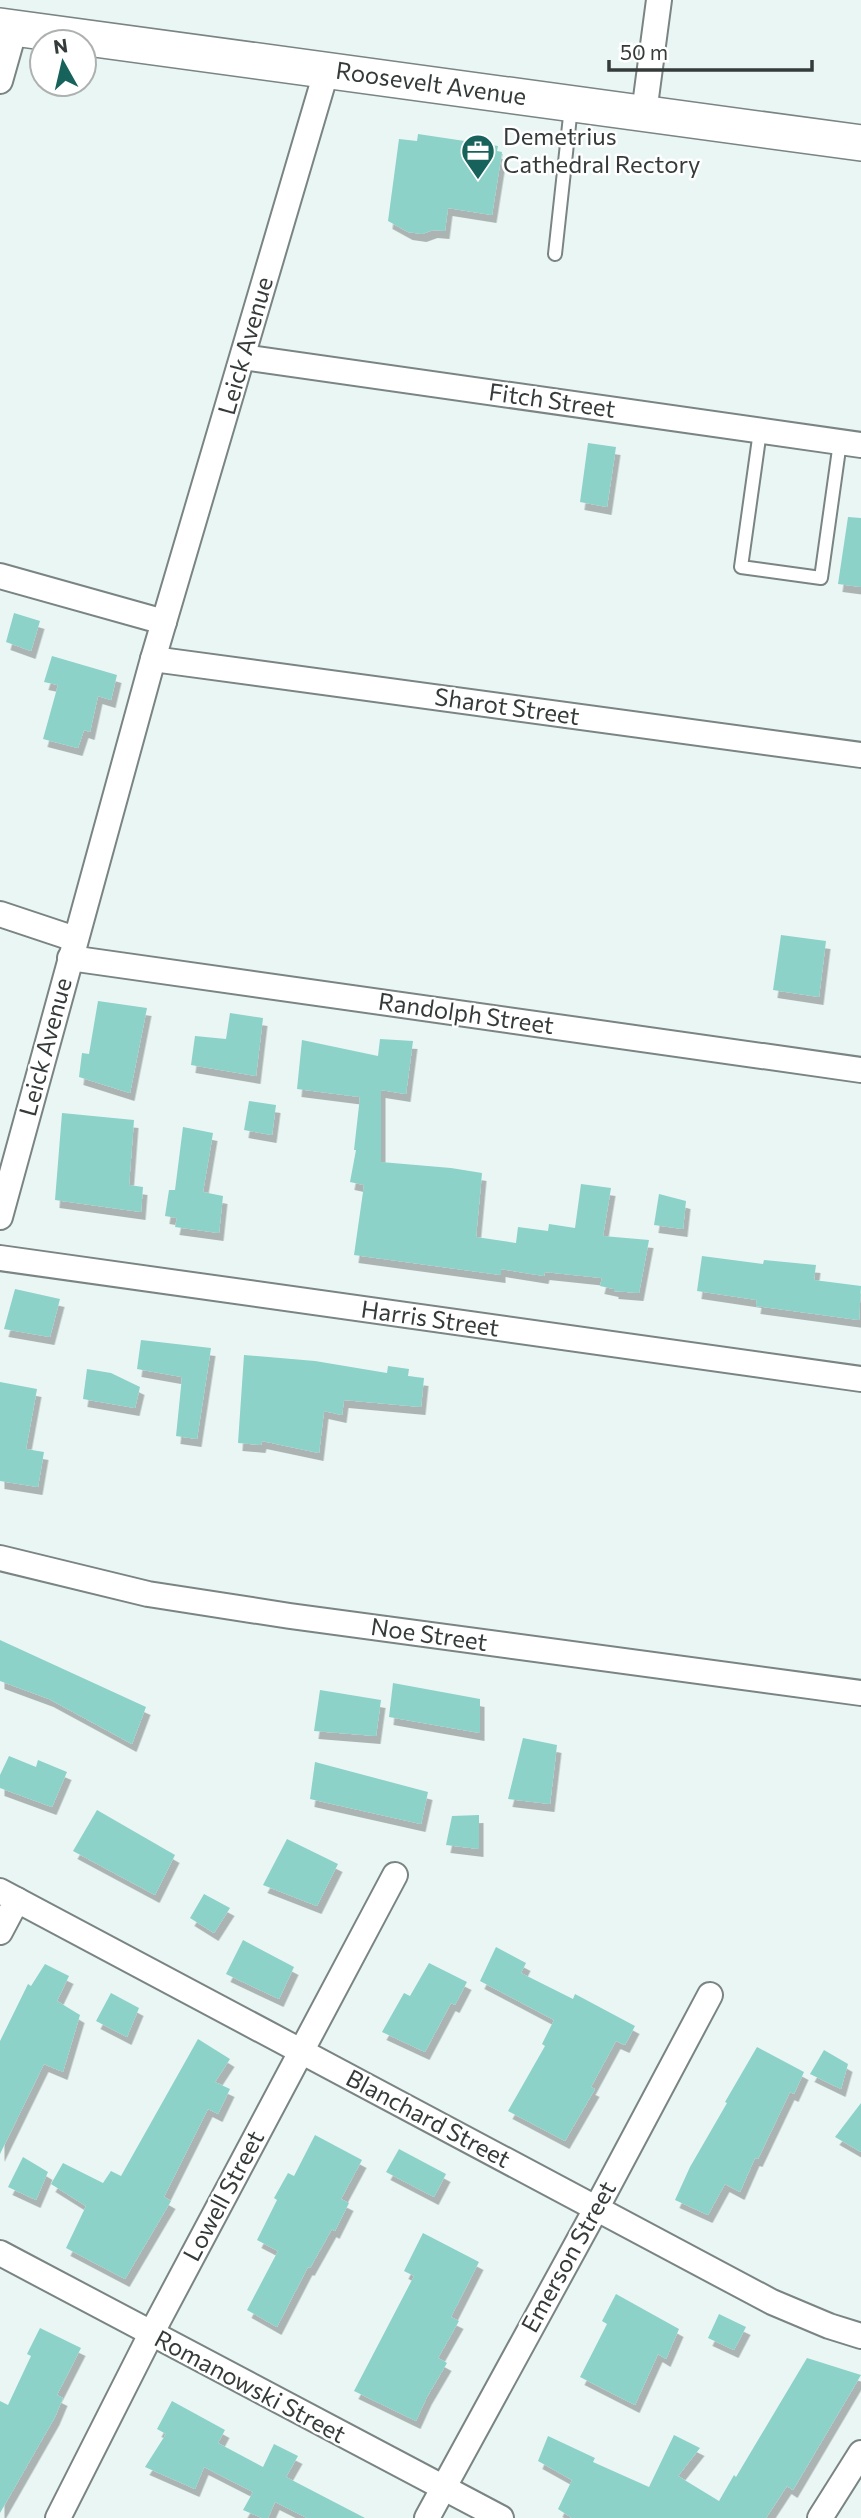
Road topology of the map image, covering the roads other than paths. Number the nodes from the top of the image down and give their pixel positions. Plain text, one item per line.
1 (659, 0) edge
2 (7, 27) edge
3 (327, 69) junction
4 (0, 81) edge
5 (572, 103) junction
6 (644, 113) junction
7 (861, 142) edge
8 (555, 254) dead end
9 (243, 357) junction
10 (760, 430) junction
11 (850, 443) edge
12 (0, 576) edge
13 (164, 622) junction
14 (153, 659) junction
15 (861, 755) edge
16 (0, 914) edge
17 (73, 948) junction
18 (861, 1070) edge
19 (0, 1217) edge
20 (0, 1258) edge
21 (861, 1379) edge
22 (0, 1558) edge
23 (861, 1693) edge
24 (395, 1875) dead end
25 (8, 1896) edge
26 (0, 1932) edge
27 (710, 1995) dead end
28 (301, 2052) junction
29 (596, 2209) junction
30 (0, 2253) edge
31 (150, 2334) junction
32 (861, 2336) edge
33 (861, 2453) edge
34 (442, 2488) junction
35 (58, 2518) edge
36 (427, 2518) edge
37 (500, 2518) edge
38 (820, 2518) edge

1 - 6 street
2 - 3 street, Roosevelt Avenue
2 - 4 street
3 - 5 street, Roosevelt Avenue
3 - 9 street, Leick Avenue
5 - 6 street, Roosevelt Avenue
5 - 8 lane
6 - 7 street, Roosevelt Avenue
9 - 10 street, Fitch Street
9 - 13 street, Leick Avenue
10 - 11 street, Fitch Street
10 - 11 lane
12 - 13 street
13 - 14 street, Leick Avenue
14 - 15 street, Sharot Street
14 - 17 street, Leick Avenue
16 - 17 street, Randolph Street
17 - 18 street, Randolph Street
17 - 19 street, Leick Avenue
20 - 21 street, Harris Street
22 - 23 street, Noe Street
24 - 28 street, Lowell Street
25 - 26 street
25 - 28 street, Blanchard Street
27 - 29 street, Emerson Street
28 - 29 street, Blanchard Street
28 - 31 street, Lowell Street
29 - 32 street, Blanchard Street
29 - 34 street, Emerson Street
30 - 31 street, Romanowski Street
31 - 34 street, Romanowski Street
31 - 35 street, Lowell Street
33 - 38 street
34 - 36 street, Emerson Street
34 - 37 street, Romanowski Street

